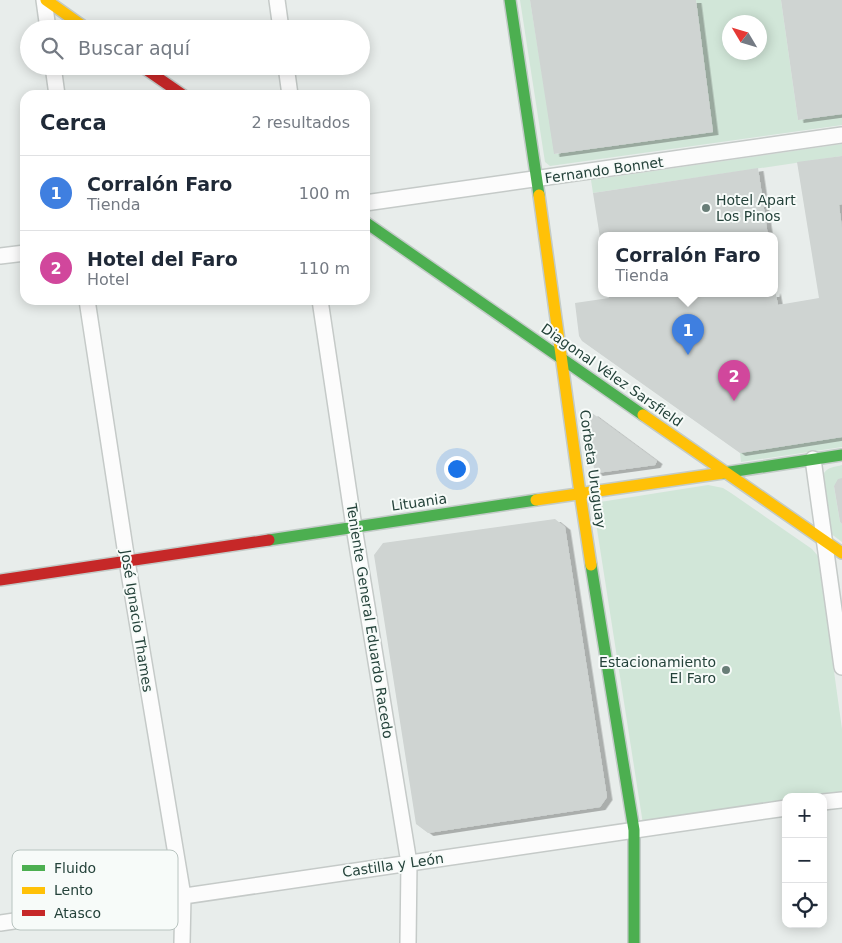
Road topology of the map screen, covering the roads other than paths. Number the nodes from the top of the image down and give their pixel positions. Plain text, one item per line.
1 (45, 0) edge
2 (277, 0) edge
3 (510, 0) edge
4 (47, 20) edge
5 (74, 20) edge
6 (280, 20) edge
7 (54, 75) edge
8 (154, 75) edge
9 (287, 75) edge
10 (56, 90) edge
11 (176, 90) edge
12 (289, 90) edge
13 (842, 135) edge
14 (537, 179) junction
15 (370, 203) edge
16 (370, 225) edge
17 (20, 254) edge
18 (0, 256) edge
19 (88, 305) edge
20 (321, 305) edge
21 (562, 359) junction
22 (842, 454) edge
23 (813, 459) junction
24 (726, 472) junction
25 (580, 493) junction
26 (354, 527) junction
27 (824, 540) junction
28 (842, 553) edge
29 (127, 561) junction
30 (0, 580) edge
31 (842, 667) edge
32 (842, 800) edge
33 (827, 802) edge
34 (782, 809) edge
35 (634, 830) junction
36 (175, 850) edge
37 (409, 863) junction
38 (178, 866) edge
39 (183, 896) junction
40 (178, 897) edge
41 (182, 943) edge
42 (408, 943) edge
43 (634, 943) edge

1 - 4 street
1 - 5 street
2 - 6 street
3 - 14 street, Corbeta Uruguay
7 - 10 street
8 - 11 street
9 - 12 street
13 - 14 street, Fernando Bonnet
14 - 15 street, Fernando Bonnet
14 - 21 street, Corbeta Uruguay
16 - 21 street, Diagonal Vélez Sarsfield
17 - 18 street
19 - 29 street, José Ignacio Thames
20 - 26 street, Teniente General Eduardo Racedo
21 - 24 street, Diagonal Vélez Sarsfield
21 - 25 street, Corbeta Uruguay
22 - 23 street, Lituania
23 - 24 street, Lituania
23 - 27 street
24 - 25 street, Lituania
24 - 27 street, Diagonal Vélez Sarsfield
25 - 26 street, Lituania
25 - 35 street, Corbeta Uruguay
26 - 29 street, Lituania
26 - 37 street, Teniente General Eduardo Racedo
27 - 28 street, Diagonal Vélez Sarsfield
27 - 31 street
29 - 30 street, Lituania
29 - 36 street, José Ignacio Thames
32 - 33 street
34 - 35 street, Castilla y León
35 - 37 street, Castilla y León
35 - 43 street, Corbeta Uruguay
37 - 39 street, Castilla y León
37 - 42 street, Teniente General Eduardo Racedo
38 - 39 street, José Ignacio Thames
39 - 40 street, Castilla y León
39 - 41 street, José Ignacio Thames

